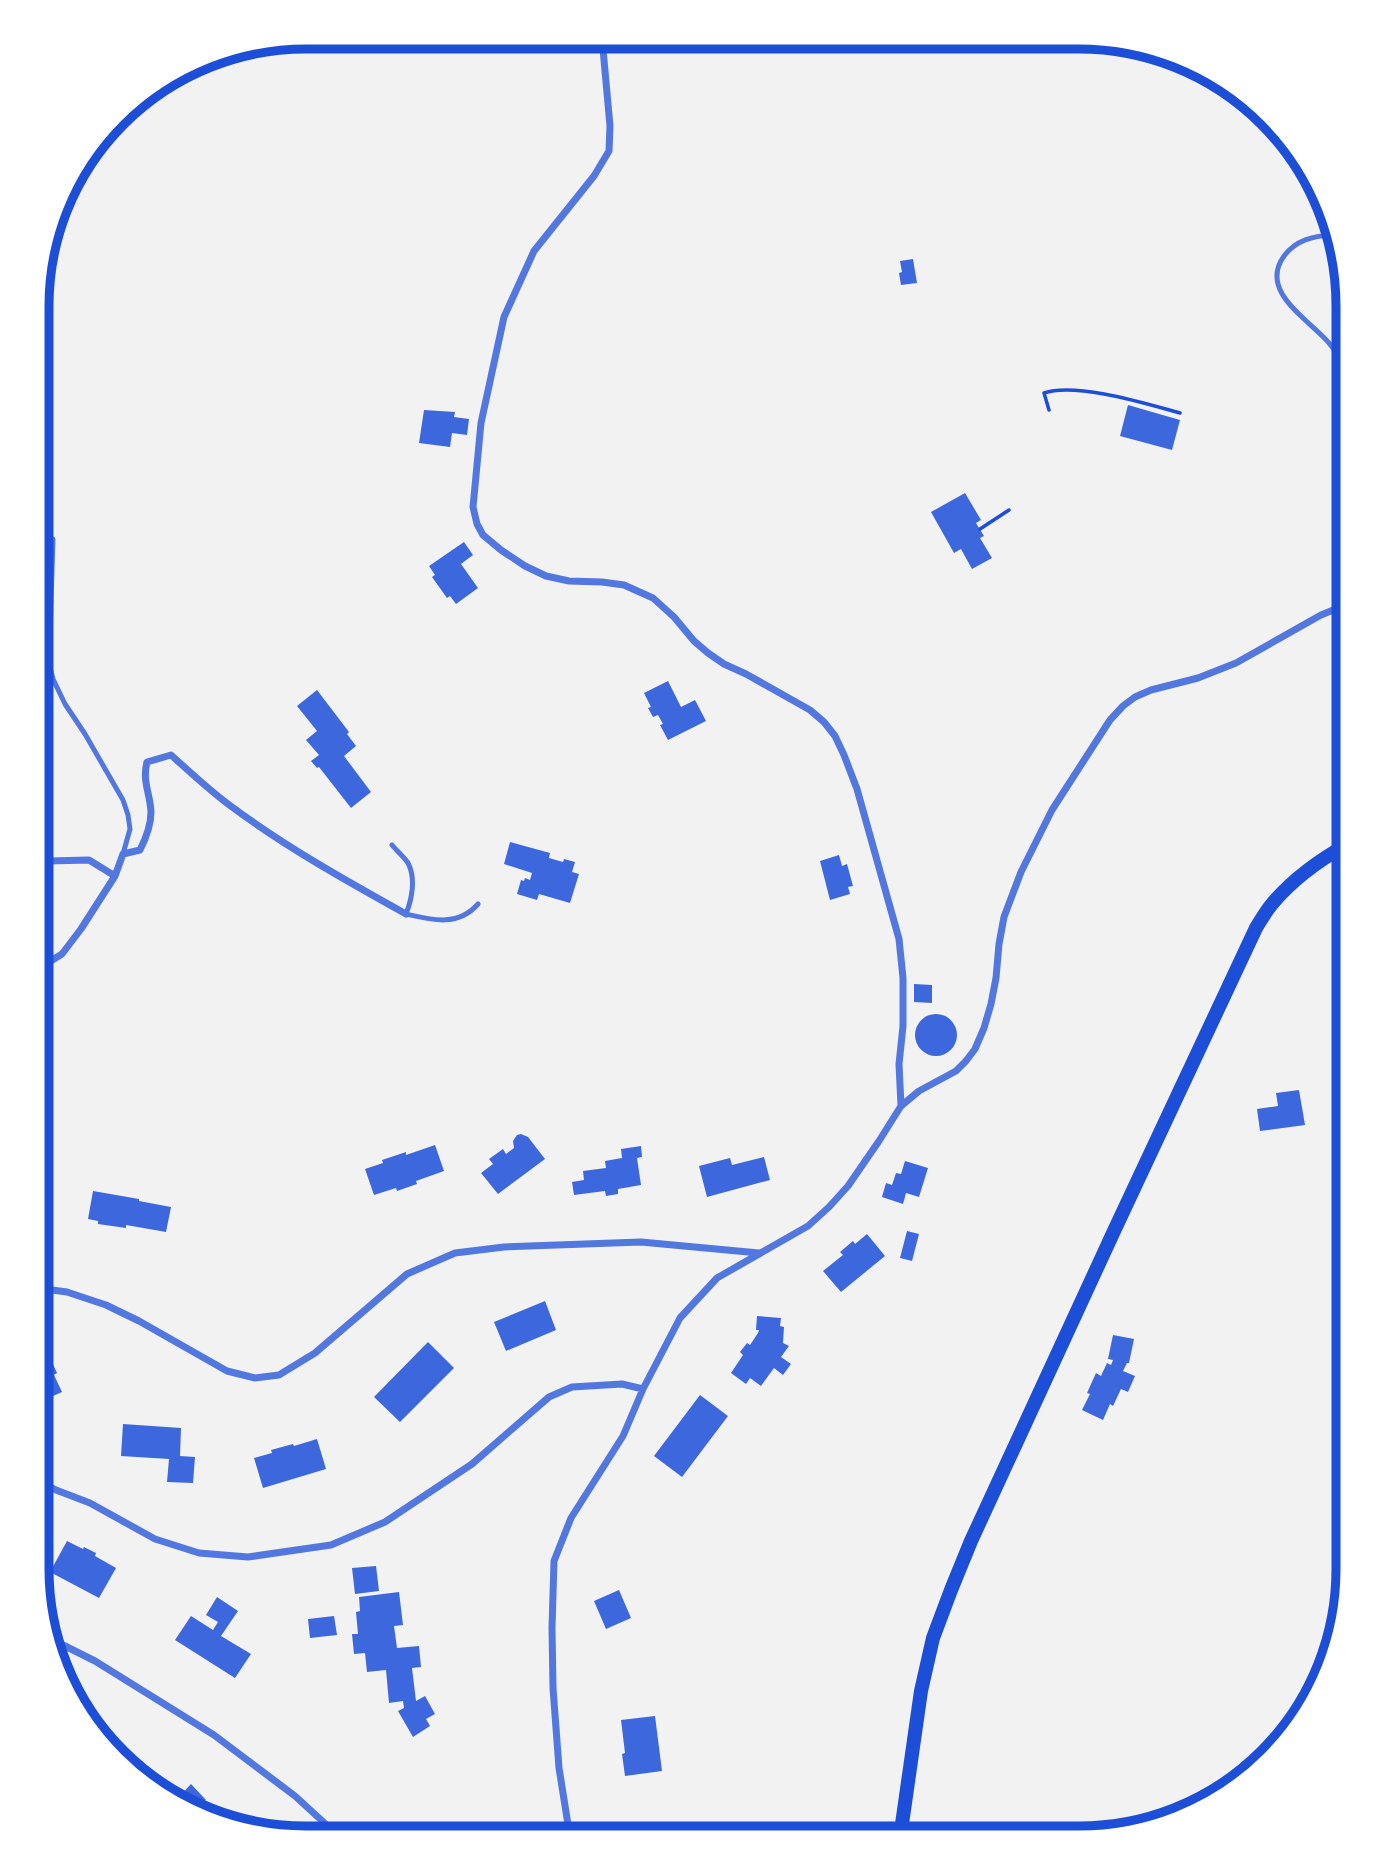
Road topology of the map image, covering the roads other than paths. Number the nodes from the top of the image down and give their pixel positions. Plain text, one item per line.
1 (603, 49) edge
2 (1326, 235) edge
3 (1336, 352) edge
4 (53, 539) dead end
5 (1336, 609) edge
6 (392, 845) dead end
7 (1336, 852) edge
8 (123, 854) junction
9 (49, 861) edge
10 (114, 876) junction
11 (478, 904) dead end
12 (406, 914) junction
13 (49, 962) edge
14 (901, 1106) junction
15 (760, 1253) junction
16 (49, 1290) edge
17 (643, 1389) junction
18 (49, 1485) edge
19 (61, 1644) edge
20 (328, 1826) edge
21 (568, 1826) edge
22 (902, 1826) edge

1 - 14 street
2 - 3 lane
4 - 8 lane
5 - 14 street
6 - 12 lane
7 - 22 main road
8 - 10 street
8 - 12 street
9 - 10 street
10 - 13 street
11 - 12 lane
14 - 15 street
15 - 16 street
15 - 17 street
17 - 18 street
17 - 21 street
19 - 20 street

